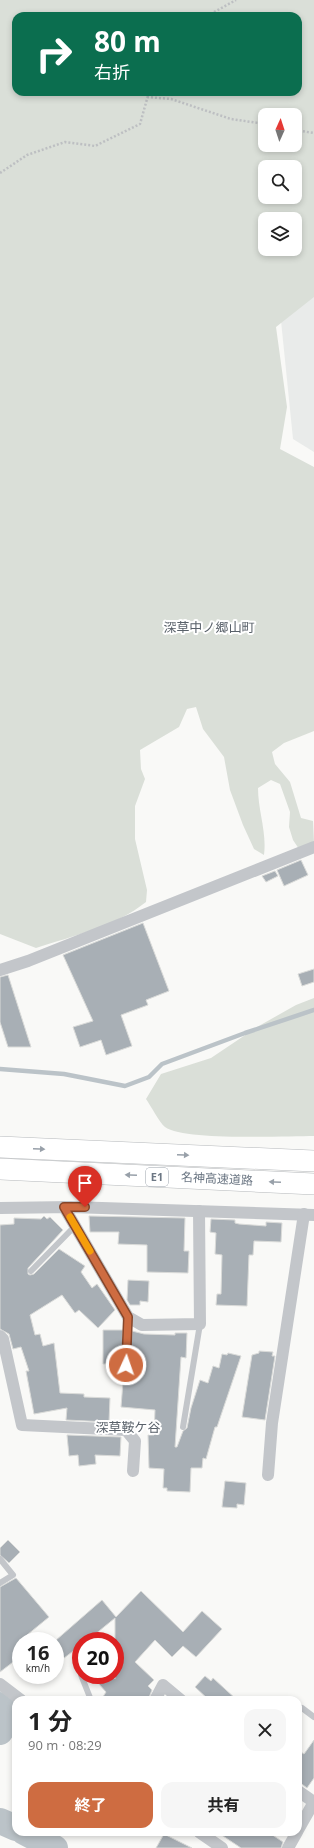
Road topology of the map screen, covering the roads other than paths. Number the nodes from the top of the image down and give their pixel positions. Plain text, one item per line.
1 (314, 847) edge
2 (0, 970) edge
3 (0, 1147) edge
4 (314, 1161) edge
5 (0, 1169) edge
6 (314, 1184) edge
7 (64, 1207) junction
8 (0, 1208) edge
9 (199, 1211) junction
10 (309, 1214) edge
11 (75, 1226) junction
12 (31, 1272) dead end
13 (128, 1317) junction
14 (200, 1324) junction
15 (2, 1344) edge
16 (126, 1365) dead end
17 (183, 1427) dead end
18 (133, 1471) dead end
19 (268, 1475) dead end
20 (0, 1559) edge
21 (0, 1583) edge
22 (0, 1684) edge
23 (84, 1684) edge
24 (16, 1696) edge
25 (89, 1696) edge
26 (157, 1696) edge
27 (176, 1696) edge
28 (302, 1708) dead end
29 (314, 1717) edge
30 (302, 1794) edge
31 (314, 1801) edge
32 (302, 1824) edge
33 (205, 1836) edge
34 (295, 1836) edge
35 (222, 1848) edge
36 (288, 1848) edge

1 - 2 street
3 -> 4 highway, 名神高速道路 / E1
6 -> 5 highway, 名神高速道路 / E1
7 - 8 street
7 - 9 street
7 - 11 street
9 - 10 street
9 - 14 street
10 - 19 street
11 - 12 lane
11 - 13 street
13 - 14 street
13 - 16 lane
14 - 17 lane
15 - 18 street
20 - 21 lane
22 - 24 street
23 - 25 lane
26 - 27 street
28 - 29 lane
30 - 31 street
31 - 32 street
33 - 35 street
34 - 36 street

